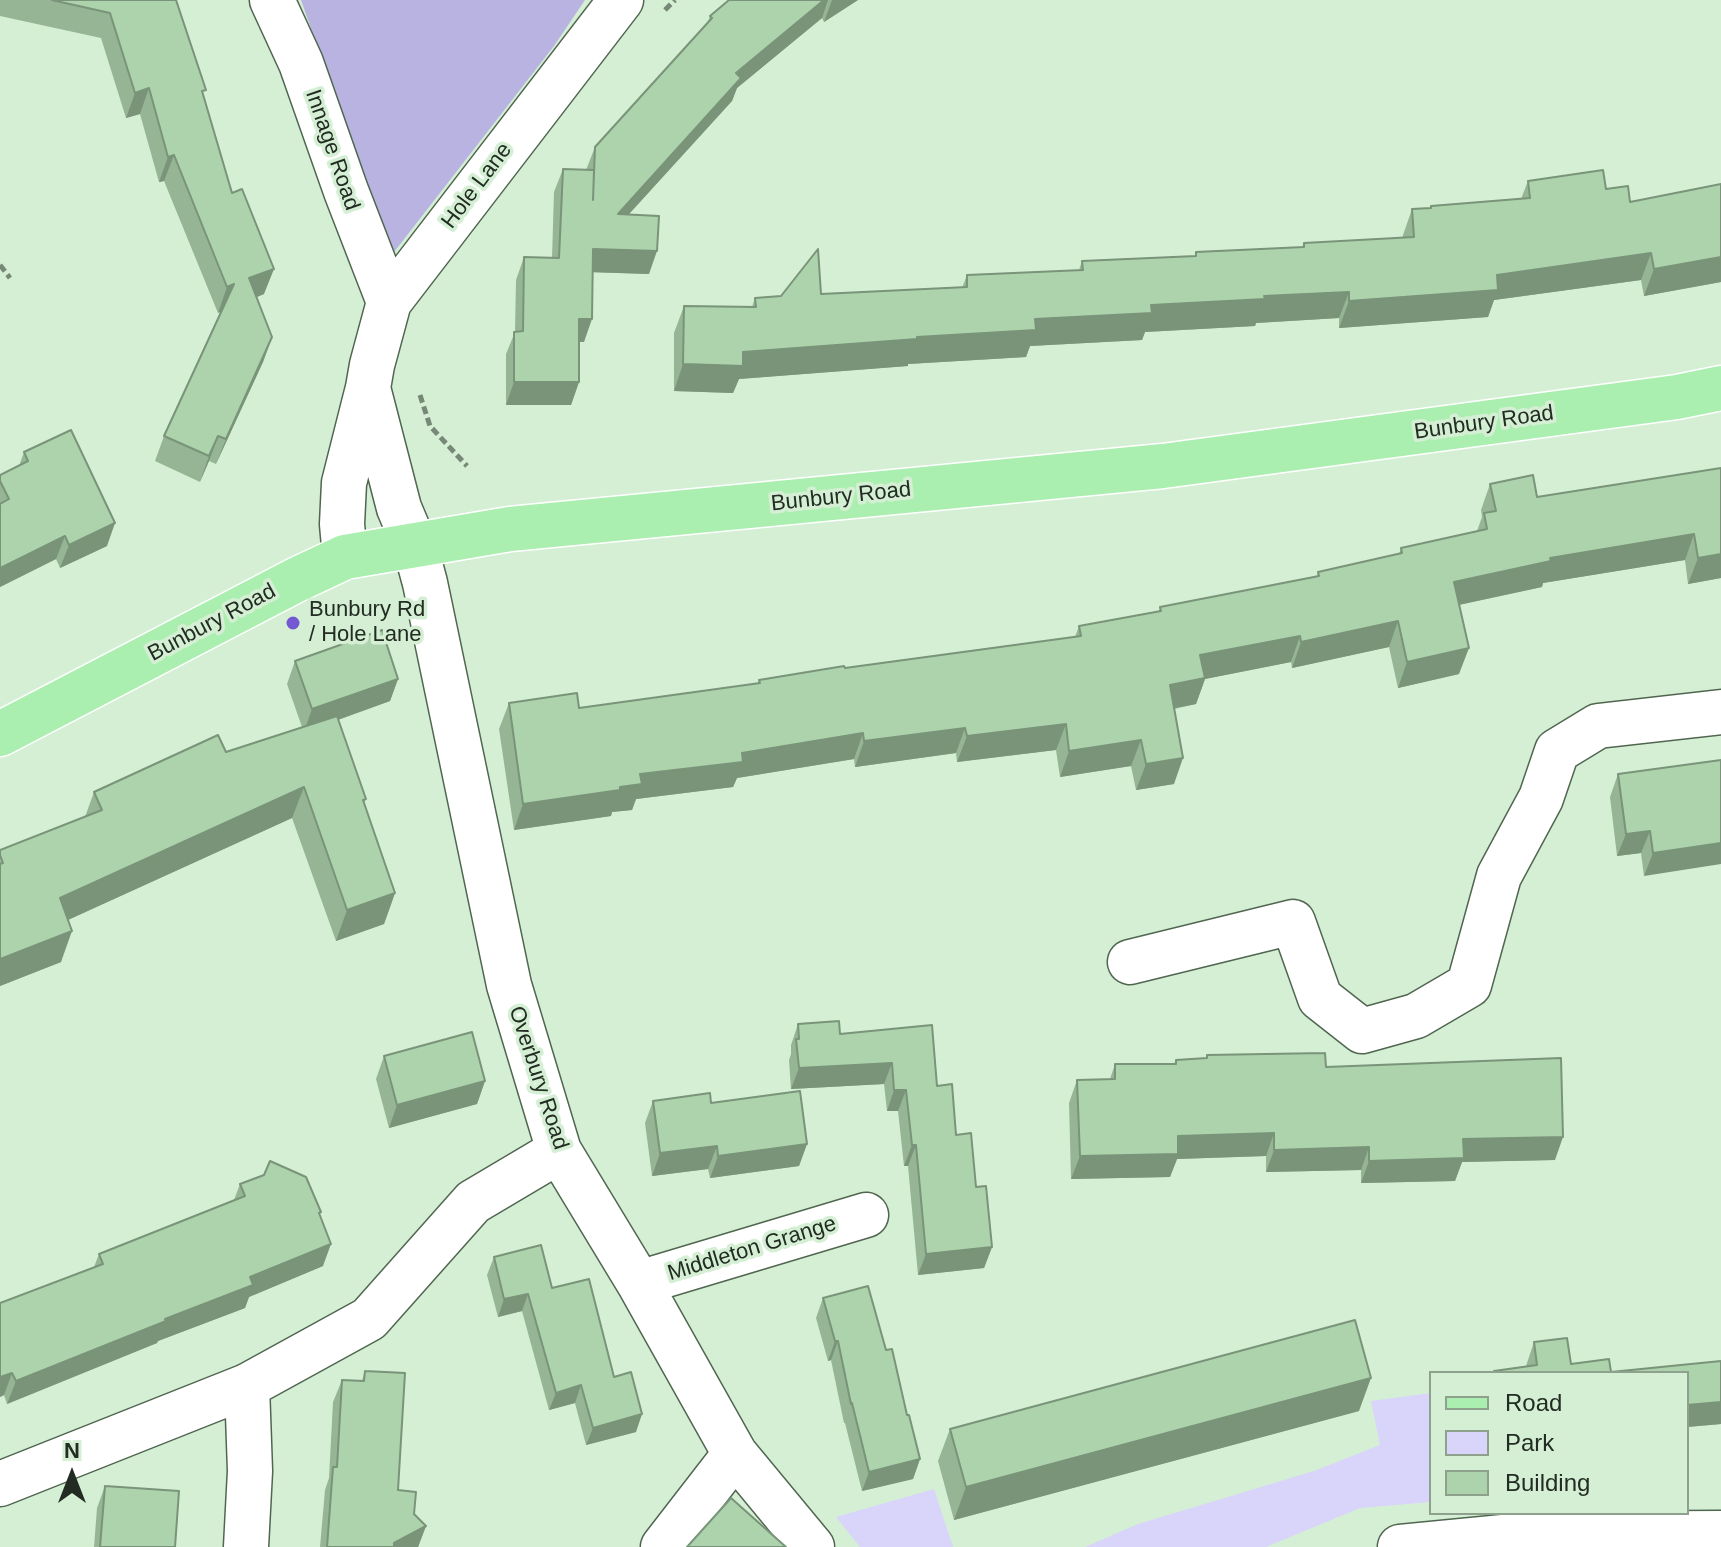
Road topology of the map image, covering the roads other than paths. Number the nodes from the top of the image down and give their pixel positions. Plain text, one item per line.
1 (272, 0) edge
2 (621, 0) edge
3 (389, 302) junction
4 (368, 388) junction
5 (1721, 388) edge
6 (415, 546) junction
7 (345, 557) junction
8 (1721, 712) edge
9 (0, 734) edge
10 (1130, 962) dead end
11 (559, 1151) junction
12 (866, 1215) dead end
13 (639, 1283) junction
14 (247, 1386) junction
15 (735, 1454) junction
16 (0, 1484) edge
17 (1721, 1533) edge
18 (246, 1547) edge
19 (663, 1547) edge
20 (812, 1547) edge
21 (1400, 1547) edge

1 - 3 street, Innage Road
2 - 3 street, Hole Lane
3 - 4 street, Hole Lane
4 - 6 street, Hole Lane
4 - 7 street, Hole Lane
5 - 6 main road, Bunbury Road
6 - 7 main road, Bunbury Road
6 - 11 street, Overbury Road
7 - 9 main road, Bunbury Road
8 - 10 street
11 - 13 street, Overbury Road
11 - 14 street
12 - 13 street, Middleton Grange
13 - 15 street, Overbury Road
14 - 16 street
14 - 18 street
15 - 19 street
15 - 20 street, Overbury Road
17 - 21 street

